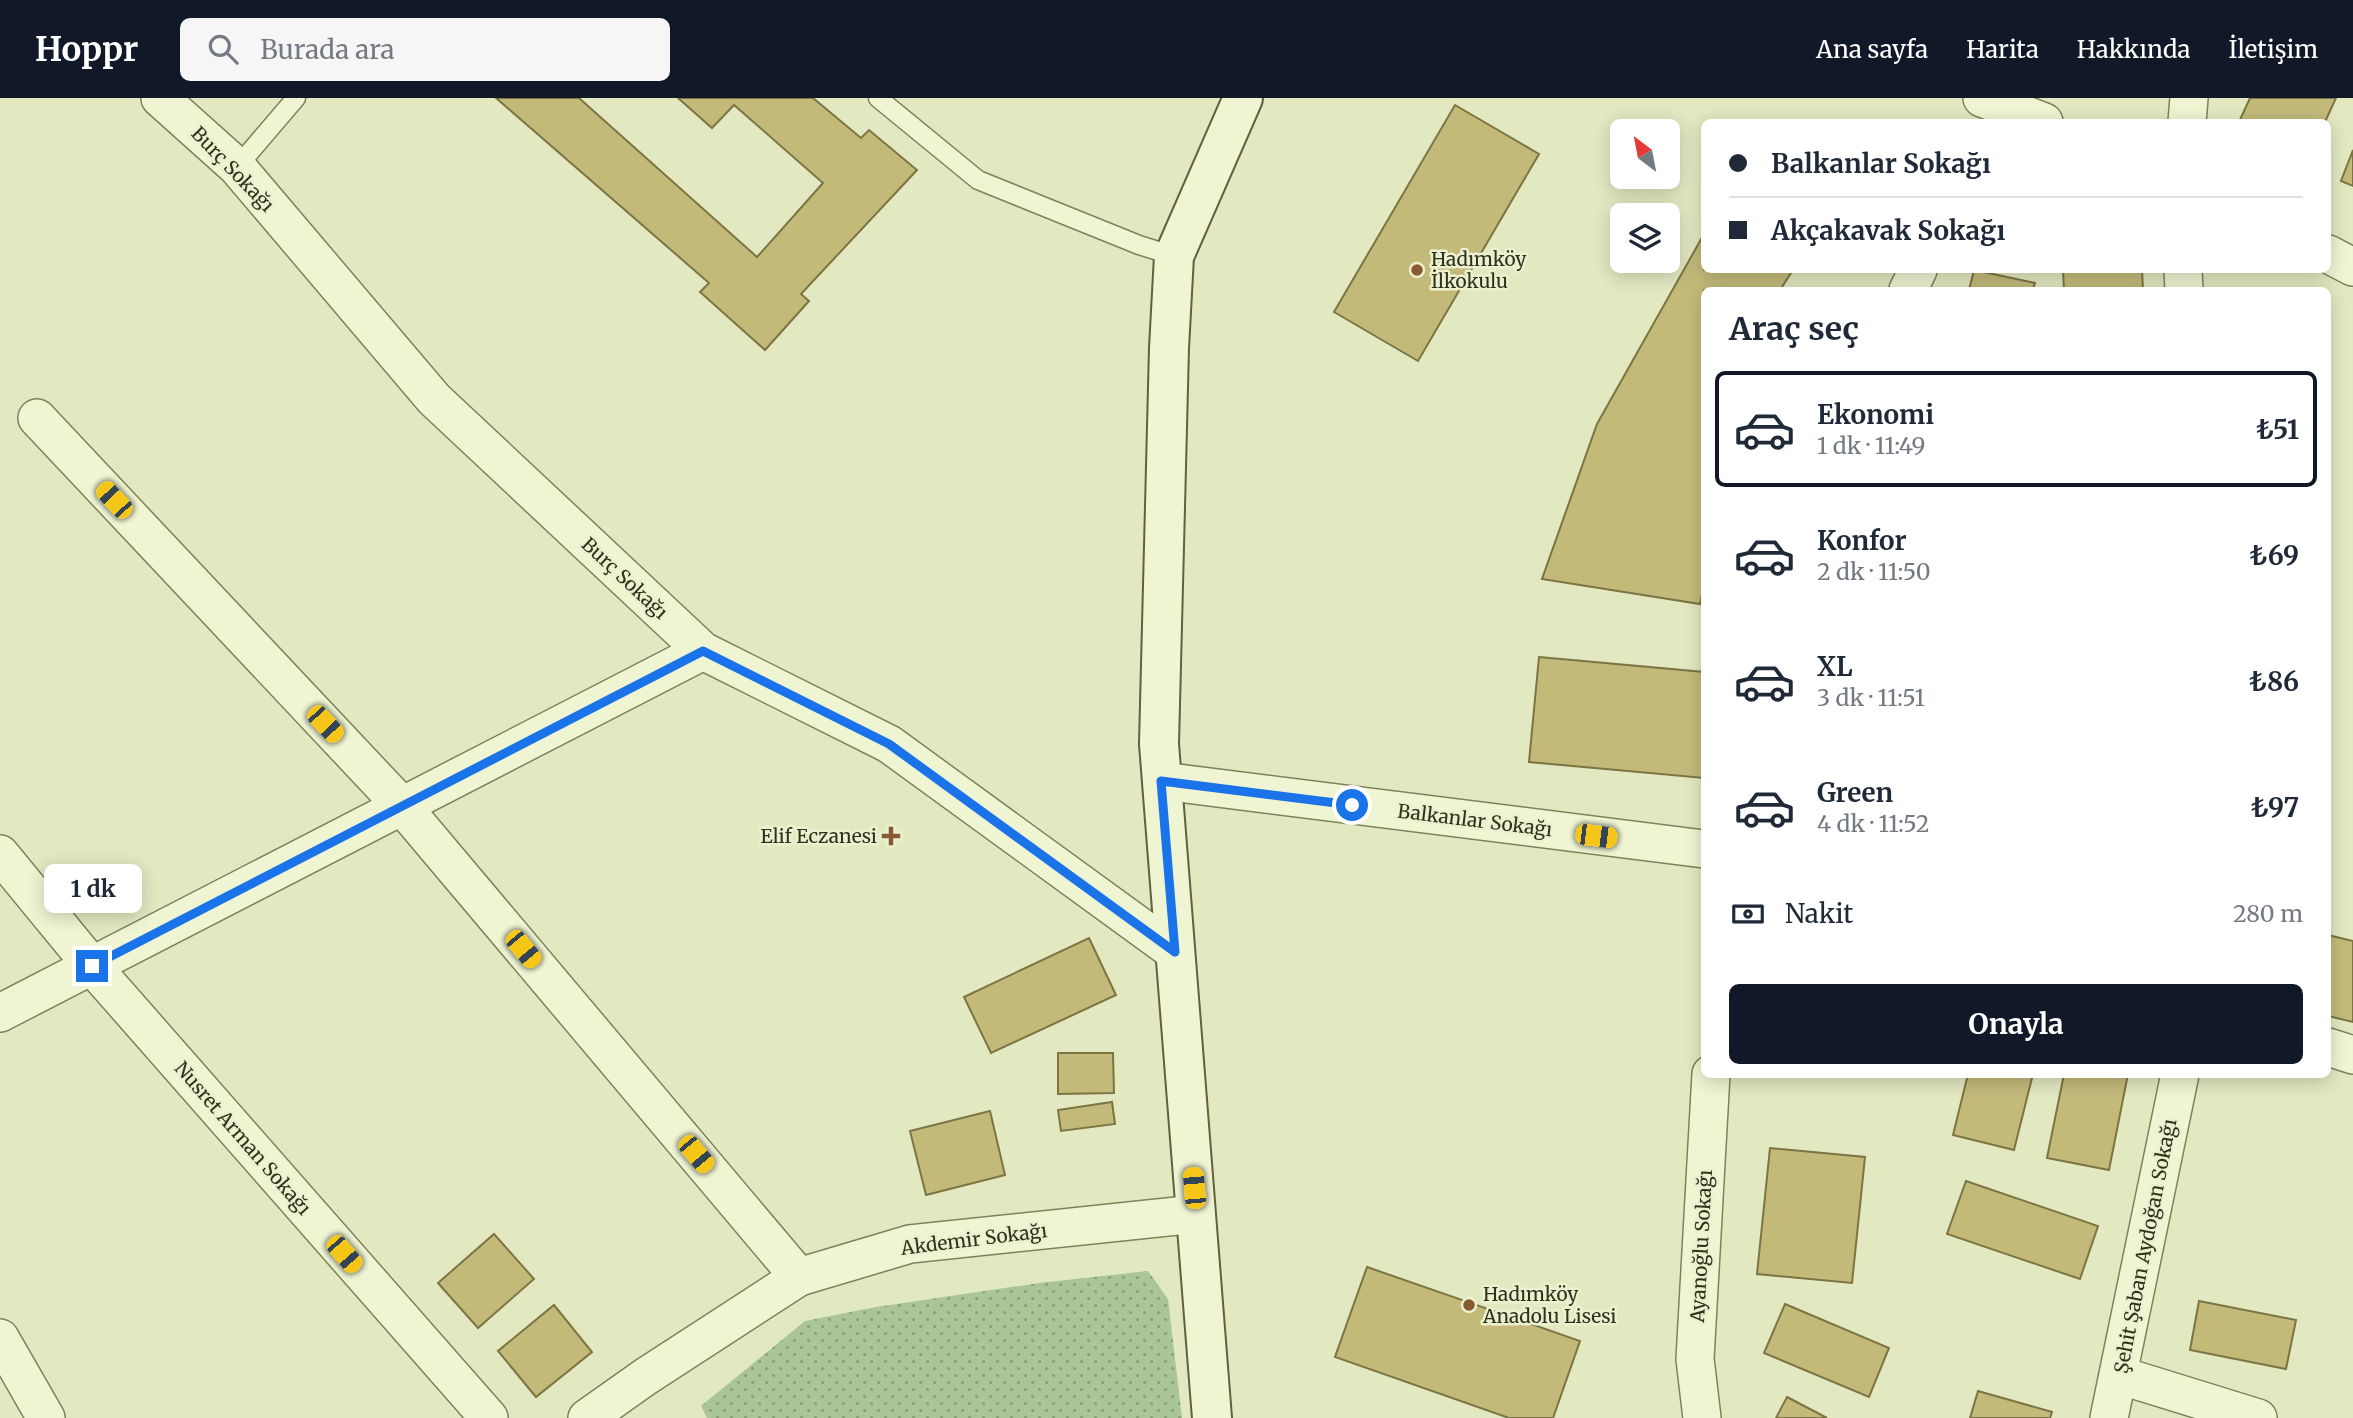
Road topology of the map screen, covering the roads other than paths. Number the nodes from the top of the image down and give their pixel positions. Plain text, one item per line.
1 (160, 98) edge
2 (296, 98) edge
3 (878, 98) edge
4 (1243, 98) edge
5 (1982, 98) edge
6 (2189, 98) edge
7 (2037, 119) edge
8 (2187, 119) edge
9 (237, 167) junction
10 (2331, 256) edge
11 (1174, 257) junction
12 (2353, 267) edge
13 (37, 418) dead end
14 (703, 651) junction
15 (1161, 781) junction
16 (402, 806) junction
17 (1701, 849) edge
18 (0, 854) edge
19 (1175, 952) junction
20 (92, 966) junction
21 (0, 1013) edge
22 (2331, 1048) edge
23 (2353, 1055) edge
24 (1712, 1078) edge
25 (2179, 1078) edge
26 (1196, 1214) junction
27 (799, 1277) junction
28 (0, 1338) edge
29 (2119, 1375) junction
30 (46, 1418) edge
31 (489, 1418) edge
32 (587, 1418) edge
33 (1212, 1418) edge
34 (1702, 1418) edge
35 (2109, 1418) edge
36 (2258, 1418) edge

1 - 9 street, Burç Sokağı
2 - 9 lane
3 - 11 lane
4 - 11 street
5 - 7 street
6 - 8 street
9 - 14 street, Burç Sokağı
10 - 12 street
11 - 15 street
13 - 16 street
14 - 16 street
14 - 19 street, Burç Sokağı
15 - 17 street, Balkanlar Sokağı
15 - 19 street
16 - 20 street
16 - 27 street
18 - 20 street, Nusret Arman Sokağı
19 - 26 street
20 - 21 street
20 - 31 street, Nusret Arman Sokağı
22 - 23 street
24 - 34 street, Ayanoğlu Sokağı
25 - 29 street, Şehit Şaban Aydoğan Sokağı
26 - 27 street, Akdemir Sokağı
26 - 33 street
27 - 32 street, Akdemir Sokağı
28 - 30 street
29 - 35 street, Şehit Şaban Aydoğan Sokağı
29 - 36 street

